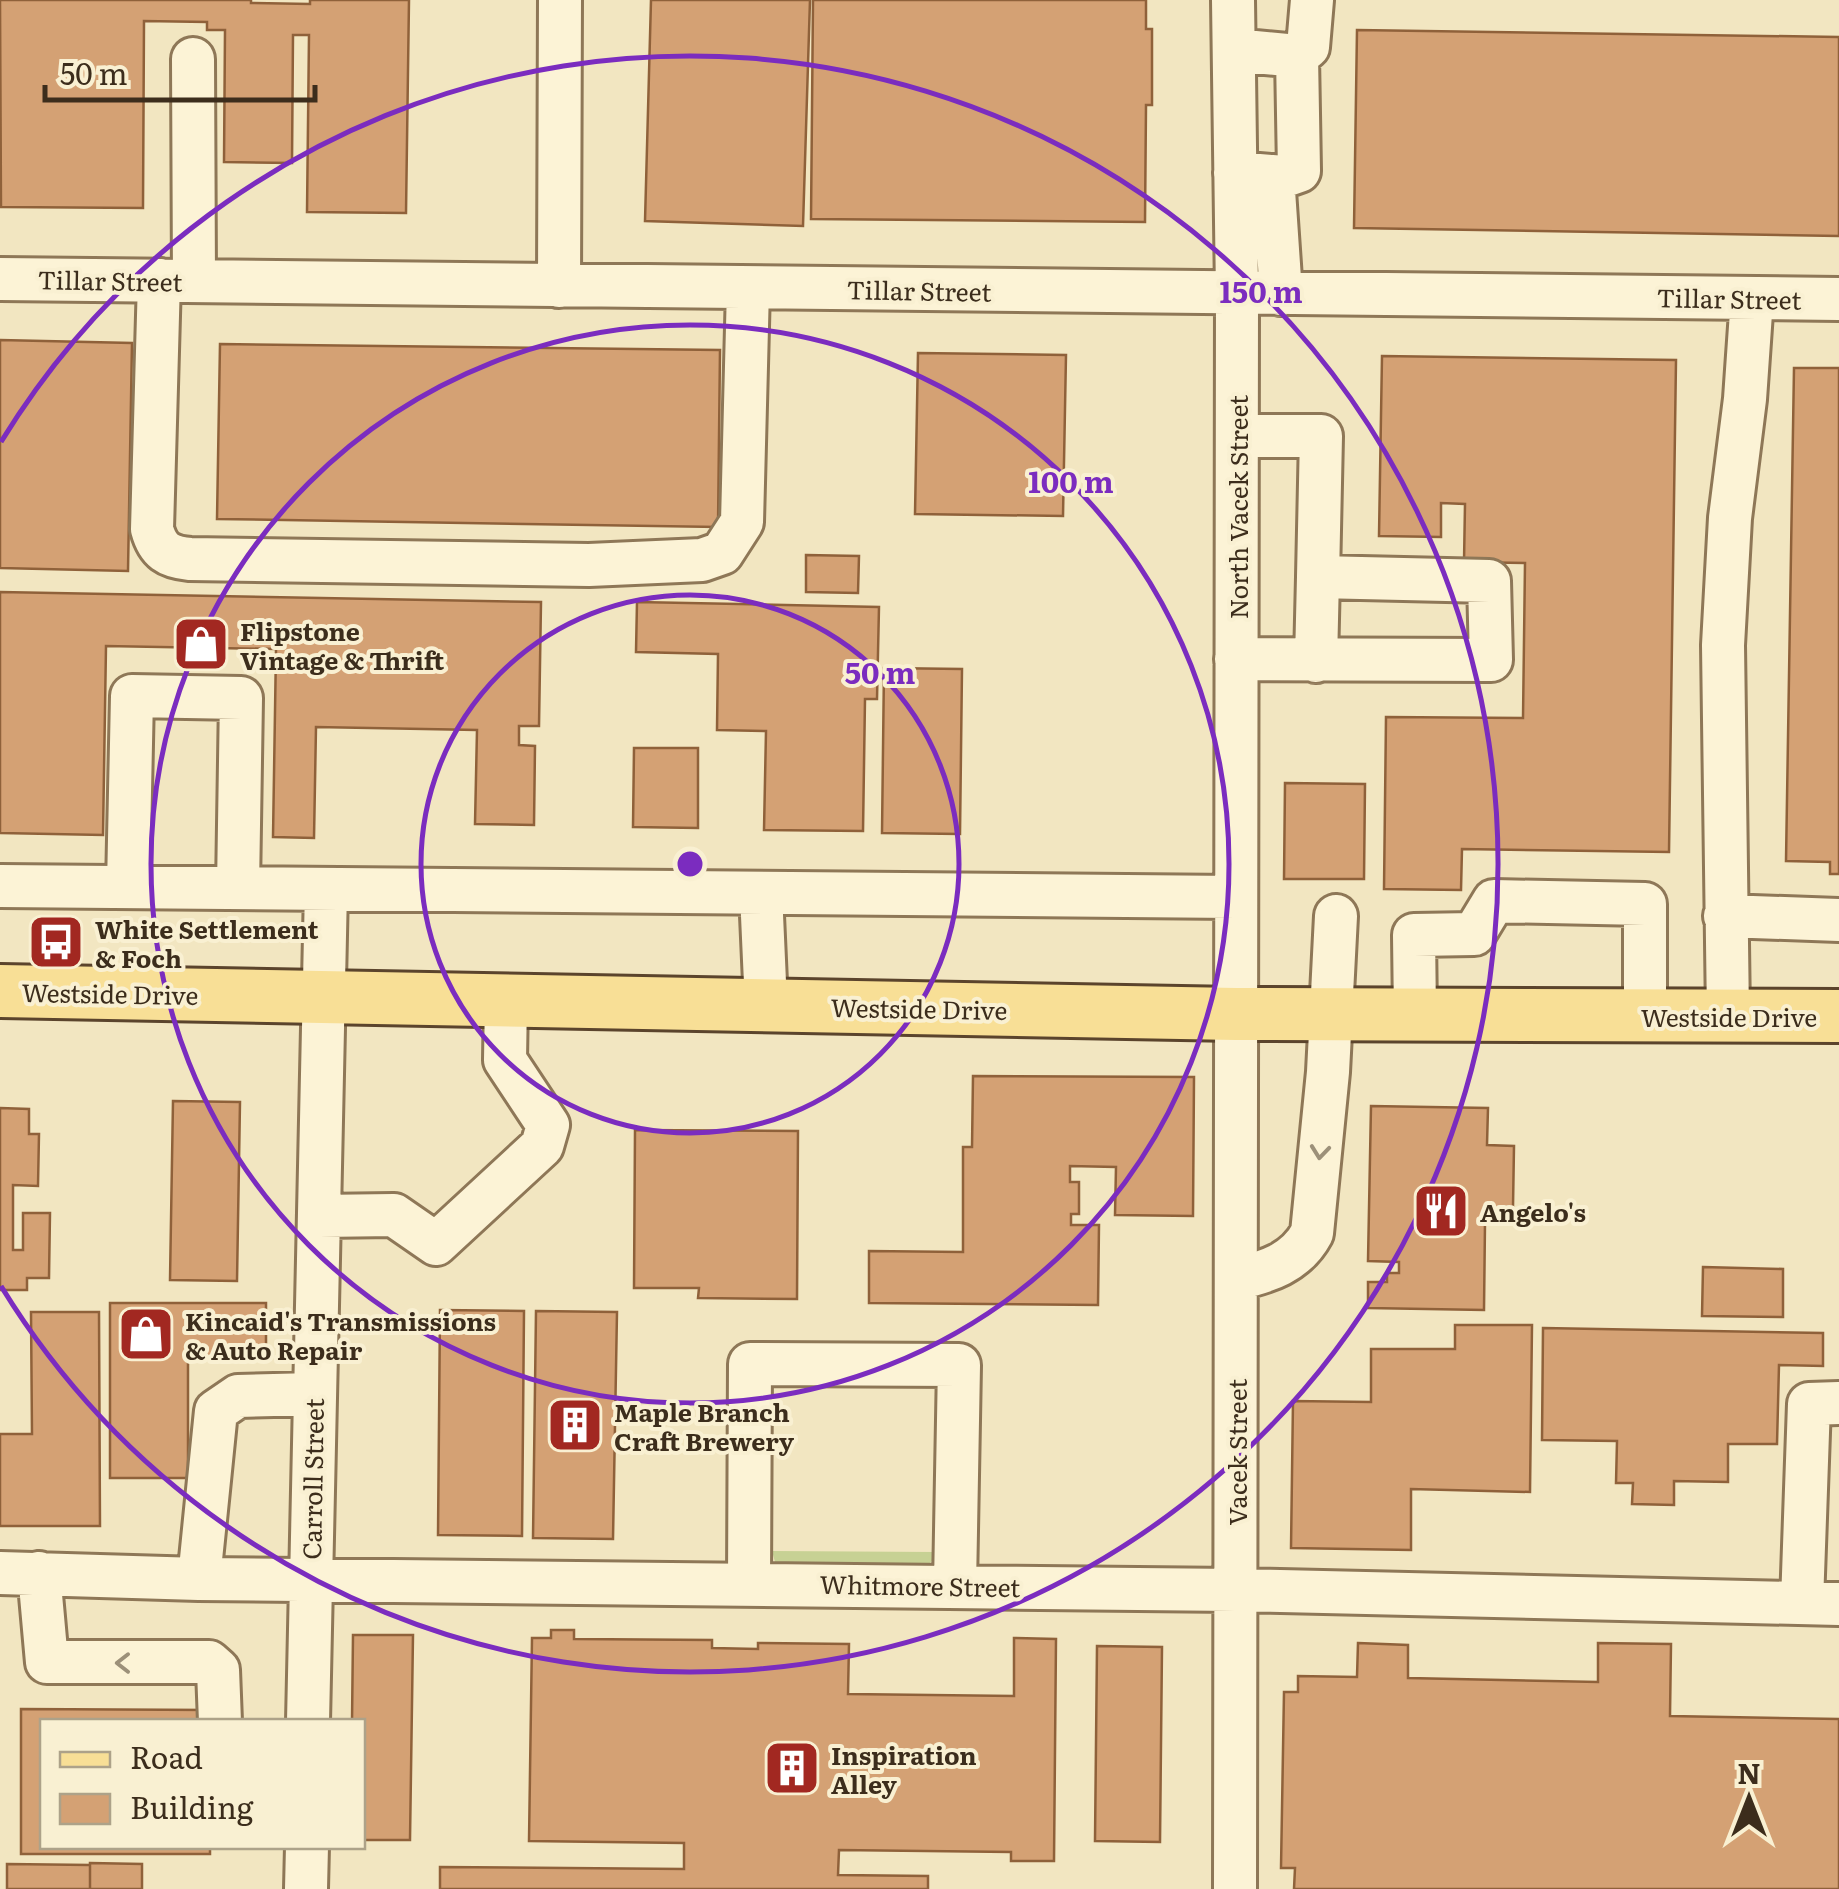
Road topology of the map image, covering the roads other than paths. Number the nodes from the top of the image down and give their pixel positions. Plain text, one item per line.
1 (560, 0) edge
2 (1233, 0) edge
3 (1312, 0) edge
4 (1234, 50) junction
5 (1296, 56) junction
6 (194, 59) dead end
7 (1254, 175) junction
8 (0, 279) edge
9 (177, 281) junction
10 (559, 286) junction
11 (748, 288) junction
12 (1238, 294) junction
13 (1282, 294) junction
14 (1752, 298) junction
15 (1839, 299) edge
16 (1237, 436) junction
17 (1318, 577) junction
18 (1236, 658) junction
19 (1316, 661) junction
20 (0, 886) edge
21 (128, 887) junction
22 (238, 888) junction
23 (326, 889) junction
24 (761, 893) junction
25 (1236, 897) junction
26 (1336, 916) dead end
27 (1725, 916) junction
28 (1839, 920) edge
29 (0, 991) edge
30 (324, 998) junction
31 (506, 1000) junction
32 (766, 1005) junction
33 (1236, 1014) junction
34 (1332, 1015) junction
35 (1415, 1015) junction
36 (1645, 1015) junction
37 (1728, 1016) junction
38 (1839, 1016) edge
39 (318, 1216) junction
40 (1236, 1279) junction
41 (314, 1394) junction
42 (1839, 1404) edge
43 (20, 1573) edge
44 (310, 1578) junction
45 (200, 1579) junction
46 (749, 1583) junction
47 (955, 1586) junction
48 (1236, 1590) junction
49 (1821, 1603) edge
50 (220, 1719) edge
51 (308, 1719) edge
52 (307, 1849) edge
53 (306, 1889) edge
54 (1235, 1889) edge

1 - 10 street
2 - 4 street, North Vacek Street
3 - 5 street
4 - 5 street
4 - 7 street, North Vacek Street
5 - 7 street
6 - 9 street
7 - 12 street, North Vacek Street
7 - 13 street
8 - 9 street, Tillar Street
9 - 10 street, Tillar Street
9 - 11 street
10 - 11 street, Tillar Street
11 - 12 street, Tillar Street
12 - 13 street, Tillar Street
12 - 16 street, North Vacek Street
13 - 14 street, Tillar Street
14 - 15 street, Tillar Street
14 - 27 street
16 - 17 street
16 - 18 street, North Vacek Street
17 - 19 street
17 - 19 street
18 - 19 street
18 - 25 street, North Vacek Street
20 - 21 street
21 - 22 street
21 - 22 street
22 - 23 street
23 - 24 street
23 - 30 street, Carroll Street
24 - 25 street
24 - 32 street
25 - 33 street, North Vacek Street
26 - 34 street
27 - 28 street
27 - 37 street
29 - 30 main road, Westside Drive
30 - 31 main road, Westside Drive
30 - 39 street, Carroll Street
31 - 32 main road, Westside Drive
31 - 39 street
32 - 33 main road, Westside Drive
33 - 34 main road, Westside Drive
33 - 40 street, Vacek Street
34 - 35 main road, Westside Drive
34 -> 40 street
35 - 36 main road, Westside Drive
35 - 36 street
36 - 37 main road, Westside Drive
37 - 38 main road, Westside Drive
39 - 41 street, Carroll Street
40 - 48 street, Vacek Street
41 - 44 street, Carroll Street
41 - 45 street
42 - 49 street
43 - 45 street, Whitmore Street
50 -> 43 street
44 - 45 street, Whitmore Street
44 - 46 street, Whitmore Street
44 - 51 street, Carroll Street
46 - 47 street, Whitmore Street
46 - 47 street
47 - 48 street, Whitmore Street
48 - 49 street, Whitmore Street
48 - 54 street, Vacek Street
52 - 53 street

